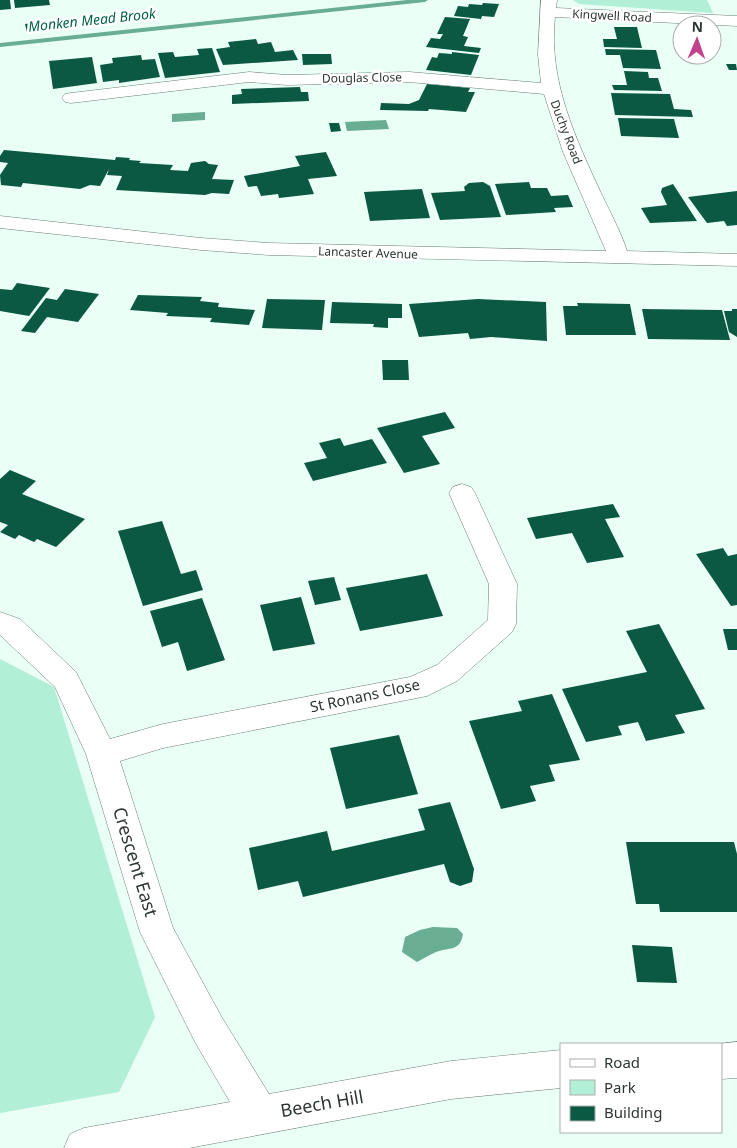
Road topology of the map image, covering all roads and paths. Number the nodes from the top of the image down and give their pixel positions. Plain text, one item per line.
1 (548, 6) edge
2 (737, 21) edge
3 (551, 89) junction
4 (71, 98) dead end
5 (0, 222) edge
6 (618, 258) junction
7 (737, 260) edge
8 (462, 493) dead end
9 (0, 623) edge
10 (102, 754) junction
11 (737, 1060) edge
12 (722, 1061) edge
13 (560, 1069) edge
14 (260, 1115) junction
15 (84, 1148) edge

1 - 2 street, Kingwell Road
1 - 3 street, Duchy Road
3 - 4 street, Douglas Close
3 - 6 street, Duchy Road
5 - 6 street, Lancaster Avenue
6 - 7 street, Lancaster Avenue
8 - 10 street, St Ronans Close
9 - 10 street, Crescent East
10 - 14 street, Crescent East
11 - 12 street
13 - 14 street, Beech Hill
14 - 15 street, Beech Hill

